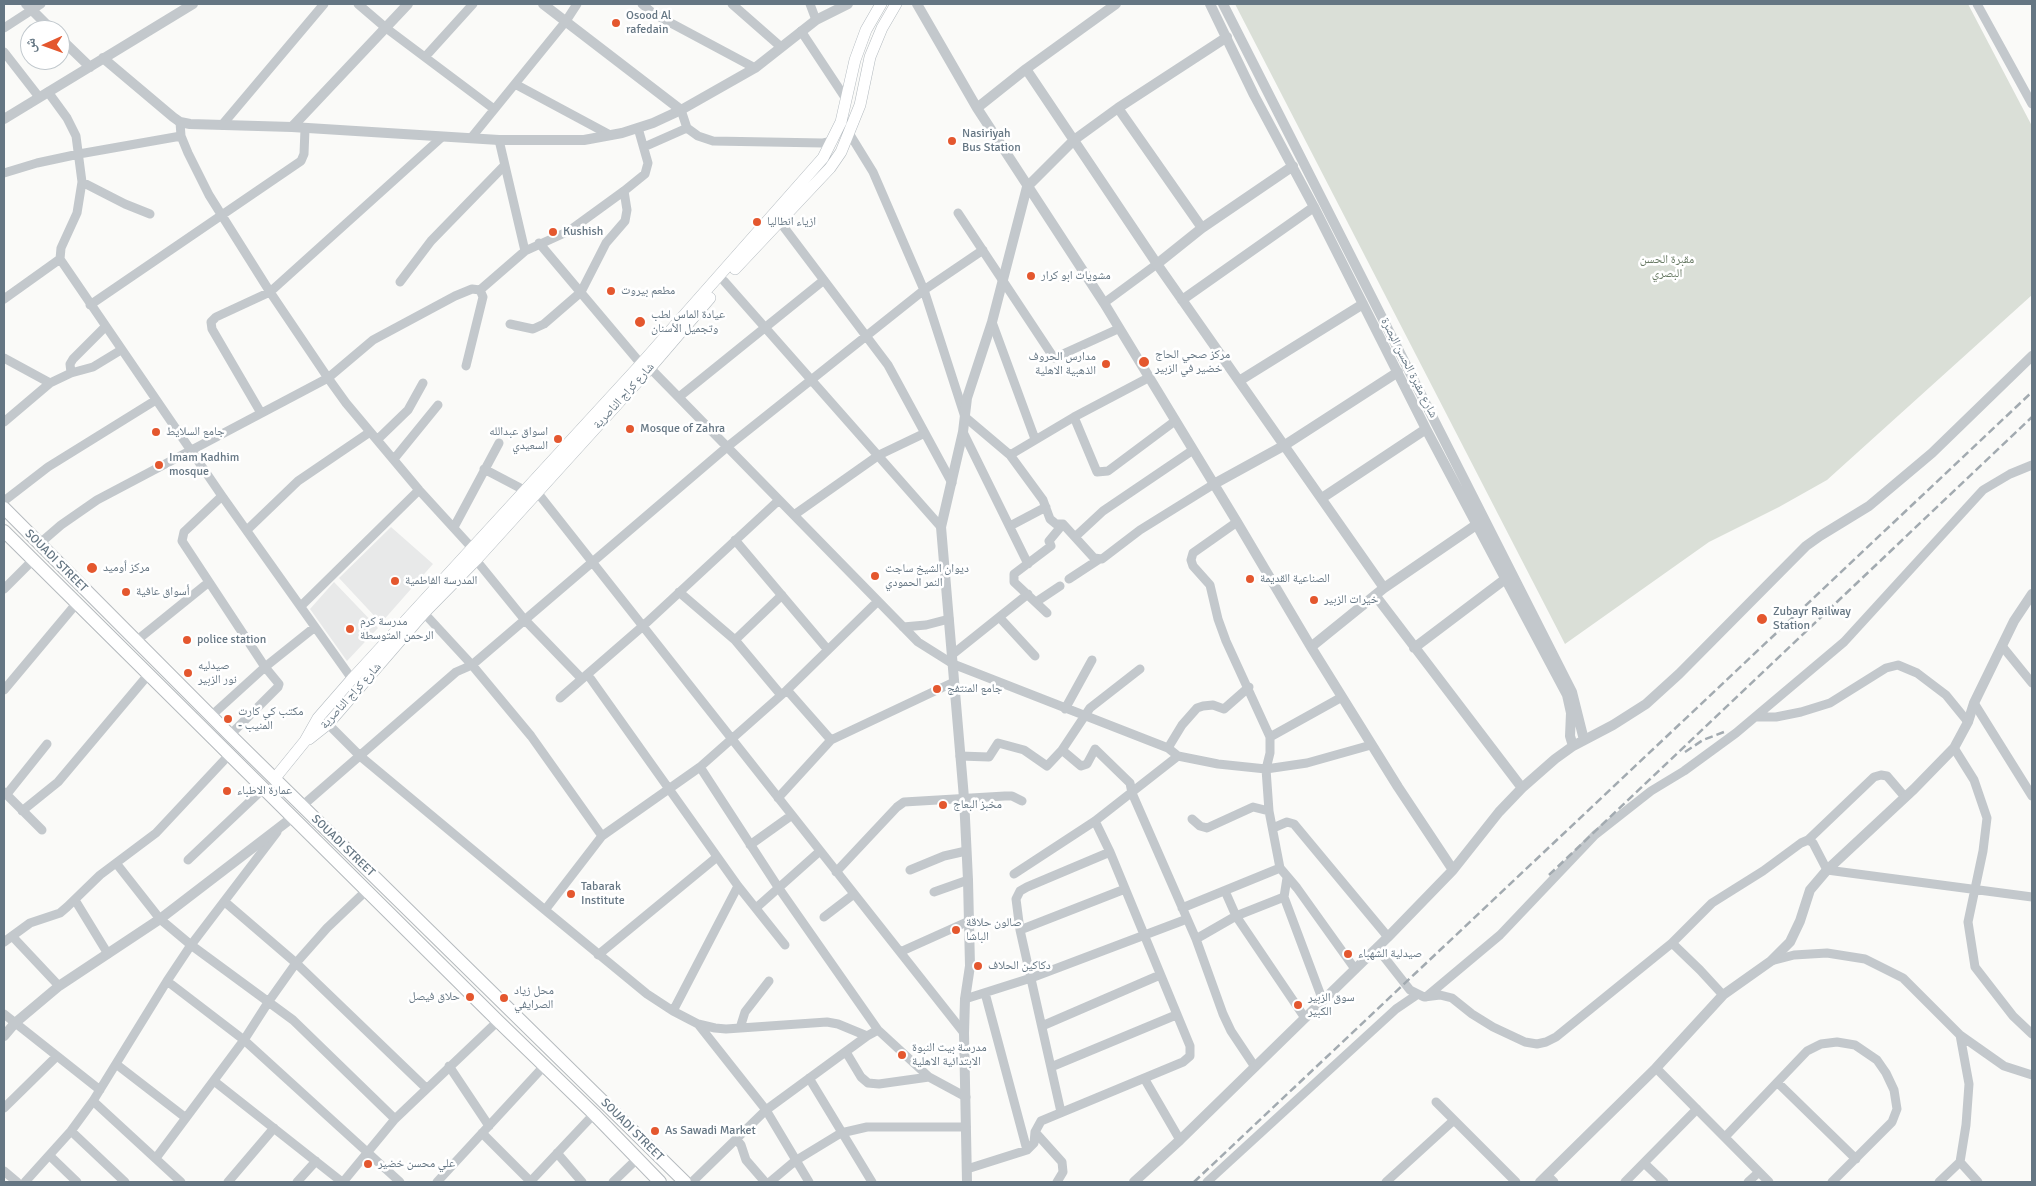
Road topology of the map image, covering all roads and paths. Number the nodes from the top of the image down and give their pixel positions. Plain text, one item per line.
1 (41, 4) edge
2 (193, 4) edge
3 (324, 4) edge
4 (358, 4) edge
5 (408, 4) edge
6 (473, 4) edge
7 (543, 4) edge
8 (577, 4) edge
9 (642, 4) edge
10 (732, 4) edge
11 (810, 4) edge
12 (848, 4) edge
13 (881, 4) edge
14 (896, 4) edge
15 (917, 4) edge
16 (1116, 4) edge
17 (1210, 4) edge
18 (1223, 4) edge
19 (1977, 4) edge
20 (29, 7) edge
21 (42, 20) edge
22 (816, 20) junction
23 (566, 21) junction
24 (4, 28) edge
25 (386, 28) junction
26 (801, 31) junction
27 (1227, 37) junction
28 (70, 47) edge
29 (781, 47) junction
30 (4, 52) edge
31 (425, 57) junction
32 (103, 58) junction
33 (90, 66) junction
34 (755, 68) junction
35 (1026, 70) junction
36 (514, 84) junction
37 (1266, 88) junction
38 (44, 95) junction
39 (1254, 95) junction
40 (846, 99) junction
41 (2032, 104) edge
42 (977, 108) junction
43 (1118, 108) junction
44 (494, 109) junction
45 (681, 110) junction
46 (4, 120) edge
47 (180, 122) junction
48 (222, 125) junction
49 (292, 127) junction
50 (638, 128) junction
51 (687, 128) junction
52 (305, 129) junction
53 (849, 133) junction
54 (610, 135) junction
55 (182, 136) junction
56 (442, 137) junction
57 (471, 138) junction
58 (498, 140) junction
59 (1074, 140) junction
60 (833, 141) junction
61 (644, 148) junction
62 (79, 154) junction
63 (504, 166) junction
64 (1292, 166) junction
65 (4, 173) edge
66 (82, 182) junction
67 (1027, 187) junction
68 (624, 192) junction
69 (1314, 207) junction
70 (150, 214) dead end
71 (222, 214) junction
72 (958, 214) dead end
73 (780, 222) junction
74 (1202, 228) junction
75 (539, 243) junction
76 (983, 250) junction
77 (526, 251) junction
78 (1352, 257) junction
79 (60, 259) junction
80 (1342, 263) junction
81 (1157, 264) junction
82 (824, 280) junction
83 (1002, 280) junction
84 (724, 281) junction
85 (400, 282) dead end
86 (480, 290) junction
87 (924, 290) junction
88 (270, 292) junction
89 (581, 292) junction
90 (4, 299) edge
91 (1182, 300) junction
92 (1104, 303) junction
93 (1363, 304) junction
94 (90, 305) junction
95 (992, 322) junction
96 (510, 324) dead end
97 (764, 326) junction
98 (105, 327) junction
99 (1118, 329) junction
100 (865, 336) junction
101 (121, 350) junction
102 (2032, 356) edge
103 (4, 358) edge
104 (466, 366) dead end
105 (645, 366) junction
106 (1398, 372) junction
107 (71, 373) junction
108 (328, 378) junction
109 (1148, 378) junction
110 (811, 379) junction
111 (1238, 381) junction
112 (50, 383) junction
113 (422, 384) dead end
114 (678, 397) junction
115 (156, 400) junction
116 (438, 405) dead end
117 (261, 413) junction
118 (965, 417) junction
119 (1074, 417) junction
120 (4, 422) edge
121 (1175, 422) junction
122 (1426, 428) junction
123 (370, 432) junction
124 (963, 432) junction
125 (926, 433) junction
126 (378, 439) junction
127 (1035, 439) junction
128 (499, 443) dead end
129 (1285, 445) junction
130 (727, 447) junction
131 (191, 450) junction
132 (1193, 450) junction
133 (880, 455) junction
134 (1010, 455) junction
135 (394, 460) junction
136 (2032, 465) edge
137 (484, 469) junction
138 (952, 483) junction
139 (1214, 484) junction
140 (419, 490) junction
141 (524, 490) junction
142 (537, 492) junction
143 (222, 496) junction
144 (1322, 498) junction
145 (779, 500) junction
146 (4, 501) edge
147 (1046, 507) junction
148 (4, 508) edge
149 (794, 515) junction
150 (1237, 522) junction
151 (1063, 524) junction
152 (1476, 525) junction
153 (1010, 526) junction
154 (941, 527) junction
155 (454, 528) junction
156 (246, 530) junction
157 (4, 531) edge
158 (1075, 537) junction
159 (735, 540) junction
160 (39, 544) junction
161 (472, 548) junction
162 (476, 560) junction
163 (1098, 560) junction
164 (32, 561) junction
165 (592, 562) junction
166 (1028, 564) junction
167 (1069, 579) dead end
168 (1504, 580) junction
169 (209, 582) junction
170 (1060, 586) dead end
171 (1384, 588) junction
172 (4, 589) edge
173 (679, 592) junction
174 (1028, 594) junction
175 (2032, 594) edge
176 (782, 595) junction
177 (1375, 596) junction
178 (878, 601) junction
179 (1036, 602) junction
180 (76, 604) junction
181 (300, 606) junction
182 (424, 613) junction
183 (1047, 613) dead end
184 (524, 618) junction
185 (1000, 618) junction
186 (949, 619) junction
187 (643, 626) junction
188 (903, 626) junction
189 (315, 627) junction
190 (123, 628) junction
191 (112, 640) junction
192 (735, 640) junction
193 (136, 641) junction
194 (2002, 646) junction
195 (1311, 648) junction
196 (1414, 648) junction
197 (828, 650) junction
198 (1036, 656) dead end
199 (953, 659) junction
200 (1092, 660) dead end
201 (472, 665) junction
202 (266, 667) junction
203 (1140, 670) dead end
204 (148, 675) junction
205 (585, 677) junction
206 (352, 679) junction
207 (2032, 681) edge
208 (954, 682) junction
209 (182, 687) junction
210 (1248, 687) junction
211 (4, 690) edge
212 (784, 692) junction
213 (1342, 697) junction
214 (171, 698) junction
215 (560, 698) dead end
216 (1974, 704) junction
217 (1065, 709) junction
218 (211, 716) junction
219 (1085, 717) junction
220 (1755, 717) junction
221 (1968, 722) junction
222 (328, 724) junction
223 (230, 735) junction
224 (1270, 737) junction
225 (732, 738) junction
226 (831, 740) junction
227 (1584, 740) junction
228 (305, 741) junction
229 (47, 744) dead end
230 (1372, 744) junction
231 (1573, 746) junction
232 (1168, 748) junction
233 (1954, 748) junction
234 (1062, 750) junction
235 (229, 755) junction
236 (360, 756) junction
237 (960, 756) junction
238 (1178, 756) junction
239 (700, 767) junction
240 (1266, 769) junction
241 (274, 778) junction
242 (1522, 788) junction
243 (263, 789) junction
244 (669, 789) junction
245 (5, 793) edge
246 (1132, 794) junction
247 (2032, 796) edge
248 (1905, 797) junction
249 (778, 798) junction
250 (964, 798) junction
251 (1022, 802) dead end
252 (302, 806) junction
253 (22, 811) junction
254 (1269, 811) junction
255 (792, 815) junction
256 (293, 817) junction
257 (1192, 819) dead end
258 (1095, 821) junction
259 (1273, 828) junction
260 (42, 830) dead end
261 (278, 830) junction
262 (602, 836) junction
263 (1808, 840) junction
264 (750, 845) junction
265 (820, 851) junction
266 (966, 851) junction
267 (1110, 852) junction
268 (717, 857) junction
269 (188, 860) dead end
270 (116, 863) junction
271 (1280, 868) junction
272 (910, 870) dead end
273 (1453, 870) junction
274 (1827, 870) junction
275 (836, 872) junction
276 (1014, 874) dead end
277 (1287, 878) junction
278 (968, 880) junction
279 (738, 886) junction
280 (778, 887) junction
281 (1125, 889) junction
282 (1976, 889) junction
283 (367, 890) junction
284 (1225, 891) junction
285 (934, 892) dead end
286 (854, 894) junction
287 (1284, 897) junction
288 (2032, 897) edge
289 (75, 900) junction
290 (225, 902) junction
291 (756, 908) junction
292 (1182, 908) junction
293 (545, 910) junction
294 (1236, 916) junction
295 (824, 917) dead end
296 (160, 919) junction
297 (1187, 919) junction
298 (969, 921) junction
299 (1020, 930) junction
300 (1143, 935) junction
301 (12, 936) junction
302 (1388, 937) junction
303 (1196, 939) junction
304 (4, 942) edge
305 (1672, 943) junction
306 (191, 945) junction
307 (785, 945) dead end
308 (1378, 948) junction
309 (900, 952) junction
310 (108, 954) junction
311 (598, 955) junction
312 (1771, 961) junction
313 (296, 963) junction
314 (1355, 969) junction
315 (1160, 975) junction
316 (1031, 978) junction
317 (167, 981) junction
318 (769, 981) dead end
319 (59, 986) junction
320 (985, 993) junction
321 (1723, 995) junction
322 (1422, 996) junction
323 (965, 999) junction
324 (268, 1001) junction
325 (1323, 1001) junction
326 (674, 1011) junction
327 (4, 1014) edge
328 (1176, 1015) junction
329 (1305, 1018) junction
330 (498, 1022) junction
331 (15, 1023) junction
332 (698, 1024) junction
333 (1042, 1026) junction
334 (740, 1028) junction
335 (878, 1030) junction
336 (964, 1033) junction
337 (2032, 1034) edge
338 (1960, 1035) junction
339 (4, 1036) edge
340 (867, 1036) junction
341 (244, 1040) junction
342 (846, 1052) junction
343 (57, 1056) junction
344 (116, 1064) junction
345 (545, 1065) junction
346 (449, 1066) junction
347 (1051, 1067) junction
348 (1255, 1067) junction
349 (1656, 1068) junction
350 (2032, 1075) edge
351 (929, 1077) junction
352 (809, 1078) junction
353 (1144, 1078) junction
354 (214, 1081) junction
355 (1778, 1083) junction
356 (426, 1088) junction
357 (100, 1090) junction
358 (966, 1097) junction
359 (93, 1101) junction
360 (1436, 1102) dead end
361 (4, 1108) edge
362 (1696, 1109) junction
363 (766, 1110) junction
364 (1060, 1112) junction
365 (594, 1114) junction
366 (186, 1118) junction
367 (395, 1119) junction
368 (1454, 1120) junction
369 (489, 1126) junction
370 (966, 1127) junction
371 (274, 1128) junction
372 (71, 1131) junction
373 (634, 1132) junction
374 (1035, 1132) junction
375 (482, 1133) junction
376 (841, 1133) junction
377 (1724, 1138) junction
378 (736, 1139) junction
379 (1180, 1140) junction
380 (621, 1143) junction
381 (1027, 1150) junction
382 (366, 1152) junction
383 (557, 1153) junction
384 (50, 1156) junction
385 (156, 1158) junction
386 (637, 1159) junction
387 (1856, 1160) junction
388 (316, 1161) junction
389 (795, 1161) junction
390 (1644, 1162) junction
391 (1960, 1162) junction
392 (967, 1169) junction
393 (4, 1171) edge
394 (1759, 1172) junction
395 (1547, 1180) edge
396 (17, 1182) edge
397 (25, 1182) edge
398 (77, 1182) edge
399 (125, 1182) edge
400 (181, 1182) edge
401 (228, 1182) edge
402 (296, 1182) edge
403 (343, 1182) edge
404 (400, 1182) edge
405 (437, 1182) edge
406 (531, 1182) edge
407 (582, 1182) edge
408 (614, 1182) edge
409 (660, 1182) edge
410 (685, 1182) edge
411 (692, 1182) edge
412 (765, 1182) edge
413 (770, 1182) edge
414 (809, 1182) edge
415 (872, 1182) edge
416 (967, 1182) edge
417 (1057, 1182) edge
418 (1134, 1182) edge
419 (1207, 1182) edge
420 (1387, 1182) edge
421 (1516, 1182) edge
422 (1625, 1182) edge
423 (1664, 1182) edge
424 (1748, 1182) edge
425 (1769, 1182) edge
426 (1832, 1182) edge
427 (1939, 1182) edge
428 (1978, 1182) edge

1 - 20 street
2 - 32 street
3 - 48 street
4 - 25 street
5 - 25 street
6 - 31 street
7 - 23 street
8 - 23 street
9 - 34 street
10 - 29 street
11 - 22 street
12 - 22 street
13 - 40 main road, شارع كراج الناصرية
14 - 53 main road, شارع كراج الناصرية
15 - 42 street
16 - 35 street
17 - 27 street, شارع مقبرة الحسن البصرة
18 - 37 street, شارع مقبرة الحسن البصرة
19 - 41 street
20 - 21 street
20 - 24 street
22 - 26 street
23 - 36 street
23 - 45 street
25 - 31 street
25 - 49 street
26 - 29 street
26 - 40 street
27 - 39 street, شارع مقبرة الحسن البصرة
27 - 43 street
28 - 33 street
29 - 34 street
30 - 38 street
31 - 44 street
32 - 33 street
32 - 47 street
33 - 38 street
34 - 45 street
35 - 42 street
35 - 59 street
36 - 44 street
36 - 54 street
37 - 39 street
37 - 78 street, شارع مقبرة الحسن البصرة
38 - 46 street
38 - 62 street
39 - 64 street, شارع مقبرة الحسن البصرة
40 - 60 main road, شارع كراج الناصرية
42 - 67 street
43 - 59 street
43 - 74 street
44 - 57 street
45 - 50 street
45 - 51 street
47 - 48 street
47 - 55 street
48 - 49 street
49 - 52 street
50 - 54 street
50 - 61 street
51 - 60 street
51 - 61 street
52 - 56 street
52 - 71 street
53 - 73 main road, شارع كراج الناصرية
53 - 87 street
54 - 58 street
55 - 62 street
55 - 71 street
56 - 57 street
56 - 88 street
57 - 58 street
58 - 63 street
59 - 67 street
59 - 81 street
60 - 105 main road, شارع كراج الناصرية
61 - 68 street
62 - 65 street
62 - 66 street
63 - 77 street
63 - 85 street
64 - 69 street, شارع مقبرة الحسن البصرة
64 - 74 street
66 - 70 street
66 - 79 street
67 - 83 street
67 - 92 street
68 - 75 street
68 - 89 street
69 - 80 street, شارع مقبرة الحسن البصرة
69 - 91 street
71 - 88 street
71 - 94 street
72 - 76 street
73 - 82 street
73 - 84 main road, شارع كراج الناصرية
74 - 81 street
75 - 77 street
75 - 89 street
76 - 83 street
76 - 87 street
77 - 86 street
78 - 80 street
78 - 227 street, شارع مقبرة الحسن البصرة
79 - 90 street
79 - 94 street
80 - 93 street, شارع مقبرة الحسن البصرة
81 - 91 street
81 - 92 street
82 - 97 street
82 - 100 street
83 - 95 street
83 - 99 street
84 - 97 street
84 - 105 main road, شارع كراج الناصرية
86 - 104 street
86 - 108 street
87 - 100 street
87 - 118 street
88 - 108 street
88 - 117 street
89 - 96 street
89 - 105 street
91 - 111 street
92 - 99 street
93 - 106 street, شارع مقبرة الحسن البصرة
93 - 111 street
94 - 98 street
95 - 118 street
95 - 127 street
97 - 110 street
97 - 114 street
98 - 101 street
98 - 107 street
99 - 109 street
100 - 110 street
100 - 125 street
101 - 107 street
101 - 115 street
102 - 227 street
103 - 112 street
105 - 114 street
105 - 141 main road, شارع كراج الناصرية
105 - 142 main road, شارع كراج الناصرية
106 - 122 street, شارع مقبرة الحسن البصرة
106 - 129 street
107 - 112 street
108 - 117 street
108 - 123 street
109 - 119 street
109 - 121 street
110 - 130 street
110 - 133 street
111 - 129 street
112 - 120 street
113 - 126 street
114 - 130 street
115 - 131 street
115 - 146 street
116 - 135 street
117 - 131 street
118 - 124 street
118 - 134 street
119 - 121 street
119 - 127 street
121 - 132 street
122 - 144 street
122 - 152 street, شارع مقبرة الحسن البصرة
123 - 126 street
123 - 156 street
124 - 138 street
124 - 153 street
125 - 133 street
125 - 138 street
126 - 135 street
127 - 134 street
128 - 137 street
129 - 139 street
129 - 144 street
130 - 145 street
130 - 165 street
131 - 143 street
131 - 160 street
132 - 139 street
132 - 158 street
133 - 149 street
133 - 154 street
134 - 147 street
135 - 140 street
136 - 220 street
137 - 141 street
137 - 155 street
138 - 154 street
139 - 150 street
139 - 163 street
140 - 155 street
140 - 181 street
141 - 161 main road, شارع كراج الناصرية
142 - 162 main road, شارع كراج الناصرية
142 - 165 street
143 - 156 street
143 - 169 street
144 - 171 street
145 - 149 street
145 - 159 street
147 - 151 street
147 - 153 street
148 - 160 main road, SOUADI STREET
149 - 178 street
150 - 195 street
150 - 210 street
151 - 158 street
151 - 166 street
152 - 168 street, شارع مقبرة الحسن البصرة
152 - 171 street
153 - 166 street
154 - 186 street
155 - 161 street
156 - 181 street
157 - 164 main road, SOUADI STREET
158 - 163 street
159 - 173 street
159 - 176 street
160 - 190 main road, SOUADI STREET
161 - 206 main road, شارع كراج الناصرية
162 - 182 main road, شارع كراج الناصرية
162 - 184 street
163 - 167 street
164 - 172 street
164 - 180 main road, SOUADI STREET
165 - 184 street
165 - 187 street
166 - 174 street
168 - 196 street
168 - 231 street, شارع مقبرة الحسن البصرة
169 - 193 street
169 - 202 street
170 - 179 street
171 - 177 street
173 - 187 street
173 - 192 street
174 - 179 street
174 - 185 street
175 - 194 street
176 - 192 street
176 - 197 street
177 - 195 street
177 - 196 street
178 - 188 street
178 - 197 street
179 - 183 street
180 - 191 main road, SOUADI STREET
180 - 211 street
181 - 189 street
182 - 201 street
182 - 222 main road, شارع كراج الناصرية
184 - 201 street
184 - 205 street
185 - 198 street
185 - 199 street
186 - 188 street
186 - 199 street
187 - 205 street
187 - 225 street
188 - 199 street
189 - 202 street
189 - 206 street
190 - 191 main road
190 - 193 main road, SOUADI STREET
191 - 204 main road, SOUADI STREET
192 - 212 street
193 - 209 main road, SOUADI STREET
194 - 207 street
194 - 216 street
195 - 213 street
196 - 242 street
197 - 212 street
199 - 208 street
199 - 217 street
200 - 217 street
201 - 236 street
201 - 262 street
202 - 218 street
202 - 223 street
203 - 219 street
204 - 214 main road, SOUADI STREET
204 - 253 street
205 - 215 street
205 - 244 street
206 - 228 main road, شارع كراج الناصرية
208 - 226 street
208 - 237 street
209 - 214 main road
209 - 218 main road, SOUADI STREET
210 - 224 street
210 - 232 street
212 - 225 street
212 - 226 street
213 - 224 street
213 - 230 street
214 - 235 main road, SOUADI STREET
216 - 221 street
216 - 247 street
217 - 219 street
218 - 223 main road, SOUADI STREET
219 - 232 street
219 - 234 street
220 - 221 street
220 - 322 street
221 - 233 street
222 - 228 main road, شارع كراج الناصرية
222 - 236 street
223 - 241 main road, SOUADI STREET
224 - 240 street
225 - 239 street
225 - 249 street
226 - 249 street
227 - 231 street
228 - 241 main road
229 - 245 street
230 - 240 street
230 - 273 street
231 - 242 street
232 - 238 street
233 - 248 street
233 - 282 street
234 - 237 street
234 - 246 street
235 - 243 main road, SOUADI STREET
235 - 270 street
236 - 252 street
236 - 293 street
237 - 250 street
238 - 240 street
238 - 246 street
239 - 244 street
239 - 264 street
240 - 254 street
241 - 252 main road, SOUADI STREET
242 - 273 street
243 - 256 main road, SOUADI STREET
243 - 269 street
244 - 262 street
244 - 268 street
245 - 253 street
246 - 258 street
246 - 292 street
248 - 263 street
248 - 274 street
249 - 255 street
250 - 251 street
250 - 266 street
250 - 275 street
252 - 373 main road, SOUADI STREET
253 - 260 street
254 - 257 street
254 - 259 street
255 - 264 street
255 - 265 street
256 - 261 street
256 - 283 main road, SOUADI STREET
258 - 267 street
258 - 276 street
259 - 271 street
259 - 302 street
261 - 290 street
261 - 296 street
262 - 293 street
263 - 274 street
263 - 305 street
264 - 280 street
265 - 275 street
265 - 280 street
266 - 272 street
266 - 278 street
267 - 281 street
267 - 299 street
268 - 279 street
268 - 311 street
270 - 289 street
270 - 296 street
271 - 277 street
271 - 284 street
273 - 302 street
274 - 282 street
274 - 312 street
275 - 286 street
277 - 287 street
277 - 314 street
278 - 285 street
278 - 298 street
279 - 291 street
279 - 326 street
280 - 291 street
280 - 335 street
281 - 299 street
281 - 300 street
282 - 288 street
282 - 337 street
283 - 313 street
283 - 330 main road, SOUADI STREET
284 - 292 street
284 - 294 street
286 - 295 street
286 - 309 street
287 - 294 street
287 - 325 street
289 - 301 street
289 - 310 street
290 - 306 street
290 - 313 street
291 - 307 street
292 - 297 street
293 - 311 street
294 - 303 street
294 - 329 street
296 - 306 street
296 - 310 street
297 - 300 street
297 - 303 street
298 - 309 street
298 - 323 street
299 - 316 street
300 - 315 street
300 - 316 street
301 - 304 street
301 - 319 street
302 - 308 street
303 - 348 street
305 - 321 street
305 - 322 street
306 - 317 street
306 - 324 street
308 - 314 street
308 - 322 street
309 - 336 street
310 - 319 street
311 - 326 street
312 - 321 street
312 - 338 street
313 - 324 street
313 - 356 street
314 - 325 street
315 - 328 street
315 - 333 street
316 - 320 street
316 - 333 street
317 - 341 street
317 - 344 street
318 - 334 street
319 - 331 street
320 - 323 street
320 - 381 street
321 - 349 street
322 - 419 street
323 - 336 street
324 - 341 street
324 - 367 street
325 - 329 street
326 - 332 street
327 - 331 street
328 - 347 street
328 - 353 street
329 - 348 street
330 - 345 main road, SOUADI STREET
330 - 346 street
331 - 339 street
331 - 343 street
332 - 334 street
332 - 363 street
333 - 347 street
334 - 340 street
335 - 340 street
335 - 351 street
336 - 358 street
338 - 350 street
338 - 391 street
340 - 342 street
341 - 354 street
341 - 382 street
342 - 351 street
342 - 352 street
343 - 357 street
343 - 361 street
344 - 357 street
344 - 366 street
345 - 365 main road, SOUADI STREET
345 - 369 street
346 - 356 street
346 - 369 street
347 - 364 street
348 - 379 street
349 - 362 street
349 - 395 street
351 - 358 street
352 - 363 street
352 - 376 street
353 - 364 street
353 - 379 street
354 - 366 street
354 - 371 street
355 - 377 street
355 - 387 street
355 - 387 street
356 - 367 street
357 - 359 street
358 - 370 street
359 - 372 street
359 - 385 street
360 - 368 street
362 - 377 street
362 - 390 street
363 - 378 street
363 - 389 street
364 - 374 street
365 - 380 main road, SOUADI STREET
365 - 383 street
366 - 385 street
367 - 382 street
368 - 420 street
368 - 421 street
369 - 375 street
370 - 376 street
370 - 392 street
371 - 388 street
371 - 401 street
372 - 384 street
372 - 399 street
373 - 380 main road
373 - 410 main road, SOUADI STREET
374 - 381 street
374 - 417 street
375 - 405 street
375 - 406 street
376 - 389 street
376 - 415 street
377 - 394 street
378 - 411 street
378 - 412 street
379 - 418 street
380 - 386 main road, SOUADI STREET
381 - 392 street
382 - 403 street
382 - 404 street
383 - 406 street
383 - 407 street
384 - 397 street
384 - 398 street
385 - 400 street
386 - 408 street
386 - 409 main road, SOUADI STREET
387 - 426 street
388 - 402 street
388 - 403 street
389 - 413 street
389 - 414 street
390 - 422 street
390 - 423 street
391 - 427 street
391 - 428 street
392 - 416 street
393 - 396 street
394 - 424 street
394 - 425 street

